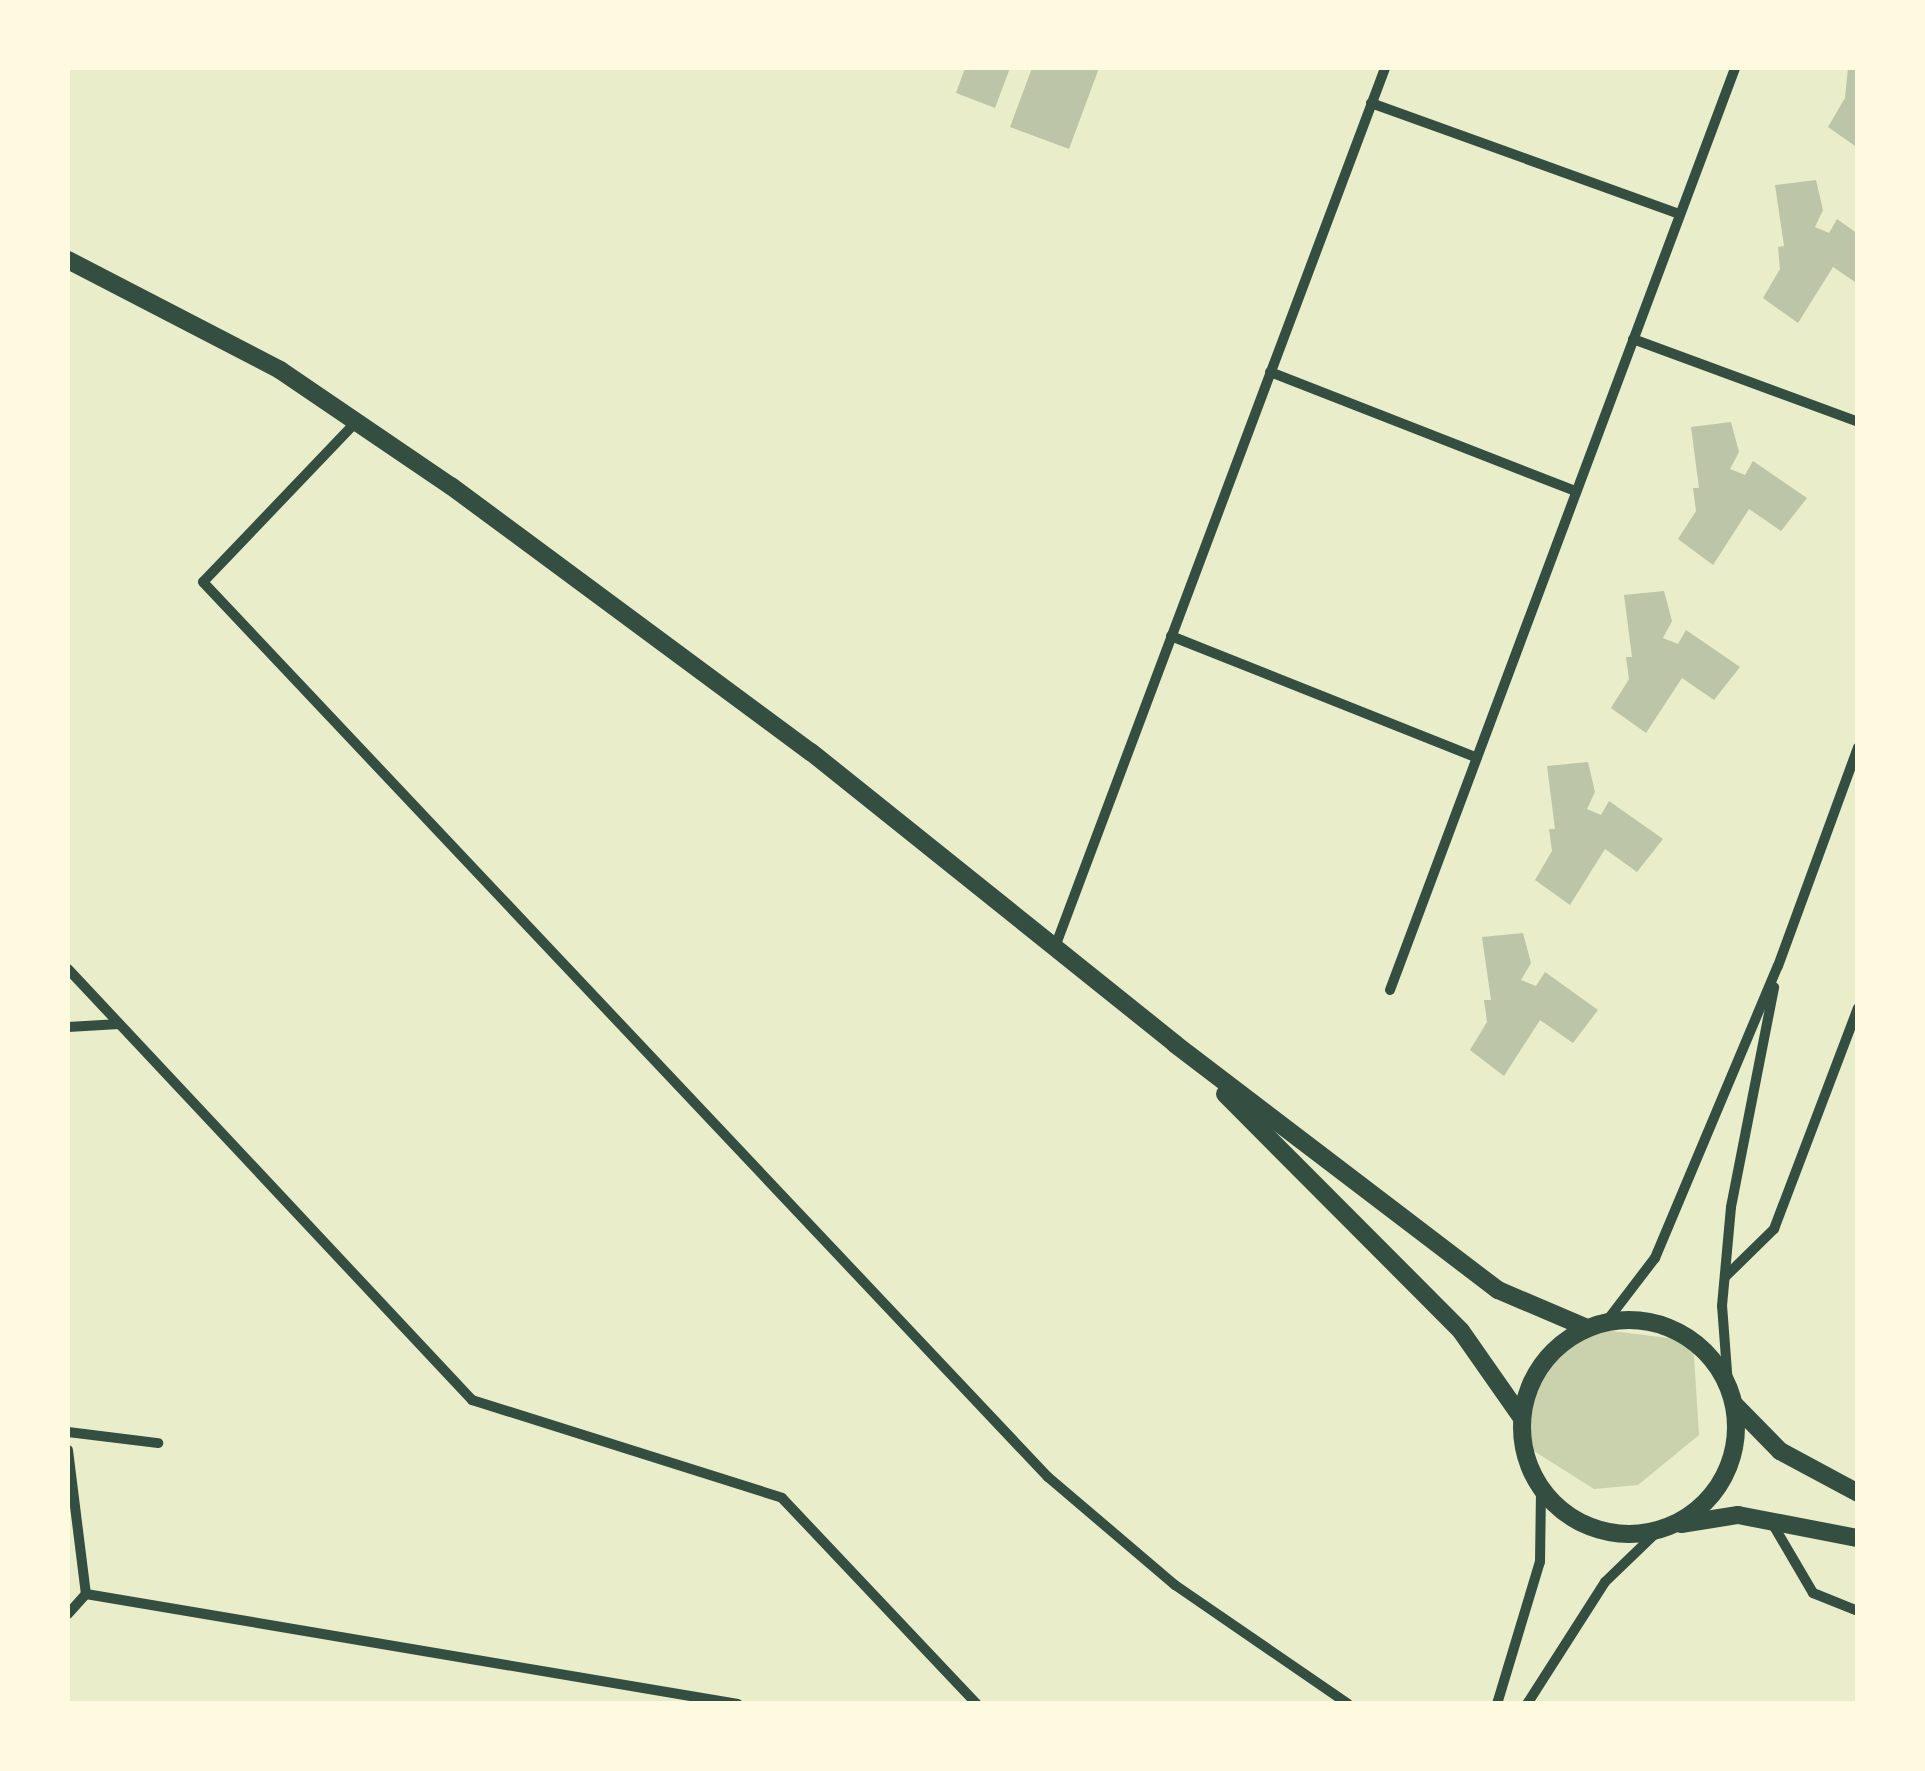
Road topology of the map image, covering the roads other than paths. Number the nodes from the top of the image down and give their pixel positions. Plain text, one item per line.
1 (1384, 68) edge
2 (1732, 68) edge
3 (1371, 104) junction
4 (1680, 214) junction
5 (68, 260) edge
6 (1634, 338) junction
7 (1270, 372) junction
8 (356, 422) junction
9 (1858, 422) edge
10 (1576, 491) junction
11 (1171, 636) junction
12 (1858, 747) edge
13 (1477, 758) junction
14 (1055, 947) junction
15 (1778, 966) junction
16 (68, 969) edge
17 (1390, 990) dead end
18 (1858, 1008) edge
19 (119, 1024) junction
20 (68, 1028) edge
21 (1175, 1044) junction
22 (1724, 1278) junction
23 (1606, 1322) junction
24 (1587, 1328) junction
25 (1728, 1385) junction
26 (1734, 1404) junction
27 (1522, 1418) junction
28 (68, 1432) edge
29 (158, 1443) dead end
30 (68, 1450) edge
31 (1541, 1488) junction
32 (1858, 1493) edge
33 (1770, 1519) junction
34 (1664, 1528) junction
35 (1858, 1538) edge
36 (86, 1594) junction
37 (1858, 1611) edge
38 (68, 1614) edge
39 (738, 1704) edge
40 (977, 1704) edge
41 (1348, 1704) edge
42 (1497, 1704) edge
43 (1527, 1704) edge

1 - 3 street
2 - 4 street
3 - 4 street
3 - 7 street
4 - 6 street
5 - 8 street
6 - 9 street
6 - 10 street
7 - 10 street
7 - 11 street
8 - 14 street
8 - 41 street
10 - 13 street
11 - 13 street
11 - 14 street
12 - 15 street
13 - 17 street
14 - 21 street
15 - 22 street
15 - 23 street
16 - 19 street
18 - 22 street
19 - 20 street
19 - 40 street
21 - 24 street
21 - 27 street
22 - 25 street
23 - 24 street
23 - 25 street
24 - 27 street
25 - 26 street
26 - 32 street
26 - 34 street
27 - 31 street
28 - 29 street
30 - 36 street
31 - 34 street
31 - 42 street
33 - 34 street
33 - 35 street
33 - 37 street
34 - 43 street
36 - 38 street
36 - 39 street

